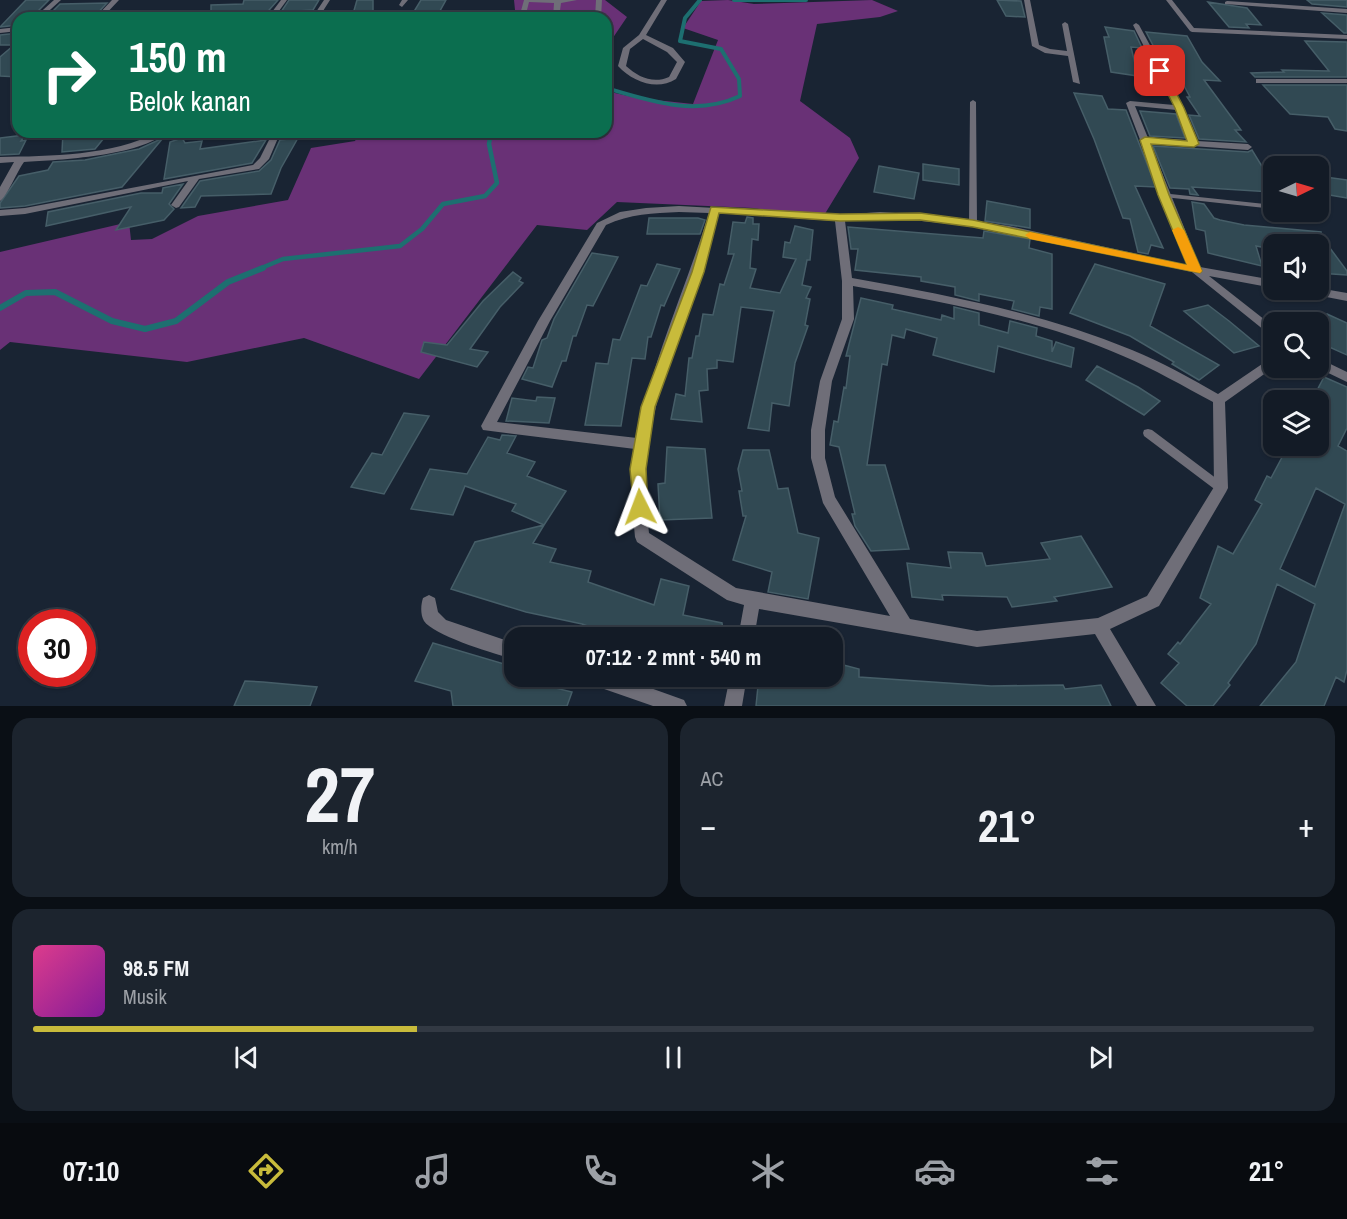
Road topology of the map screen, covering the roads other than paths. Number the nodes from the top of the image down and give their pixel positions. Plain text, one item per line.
1 (58, 0) edge
2 (116, 0) edge
3 (285, 0) edge
4 (574, 0) edge
5 (664, 0) edge
6 (1027, 0) edge
7 (1169, 0) edge
8 (1198, 0) edge
9 (1204, 0) edge
10 (526, 1) edge
11 (556, 1) edge
12 (1227, 3) dead end
13 (44, 12) edge
14 (104, 12) edge
15 (274, 12) edge
16 (1347, 12) edge
17 (1065, 24) dead end
18 (1136, 25) dead end
19 (642, 36) junction
20 (1347, 38) edge
21 (1071, 54) junction
22 (1259, 81) dead end
23 (1347, 81) edge
24 (1077, 82) dead end
25 (973, 102) dead end
26 (1180, 108) junction
27 (150, 138) edge
28 (274, 138) dead end
29 (1145, 140) junction
30 (1194, 144) junction
31 (1248, 147) dead end
32 (21, 159) junction
33 (0, 160) edge
34 (196, 177) junction
35 (1164, 195) junction
36 (0, 198) edge
37 (176, 205) dead end
38 (1263, 206) edge
39 (715, 210) junction
40 (0, 213) edge
41 (840, 218) junction
42 (973, 224) junction
43 (1196, 271) junction
44 (847, 280) junction
45 (1263, 282) edge
46 (1329, 294) edge
47 (1347, 297) edge
48 (1263, 325) edge
49 (1263, 368) edge
50 (1329, 368) edge
51 (1347, 377) edge
52 (1219, 400) junction
53 (1148, 433) dead end
54 (642, 444) junction
55 (1221, 488) junction
56 (753, 600) junction
57 (429, 603) dead end
58 (904, 625) junction
59 (1100, 626) junction
60 (748, 627) edge
61 (504, 648) edge
62 (622, 687) edge
63 (737, 687) edge
64 (678, 706) edge
65 (733, 706) edge
66 (1146, 706) edge

1 - 13 street
2 - 14 street
3 - 15 street
4 - 11 street
5 - 19 street
6 - 21 street
7 - 20 street
8 - 9 lane
10 - 11 street
12 - 16 street
17 - 21 street
18 - 26 street
19 - 19 street
21 - 24 street
22 - 23 street
25 - 42 lane
26 - 29 street
26 - 30 street
27 - 32 street
28 - 34 street
29 - 30 street
29 - 35 street
30 - 31 street
32 - 33 street
32 - 36 street
34 - 37 street
34 - 40 street
35 - 38 lane
35 - 43 street
39 - 41 street
39 - 54 street
39 - 54 street
41 - 42 street
41 - 44 street
42 - 43 street
43 - 45 street
43 - 48 street
44 - 52 street
44 - 58 street
46 - 47 street
49 - 52 street
50 - 51 street
52 - 55 street
53 - 55 lane
54 - 56 street
55 - 59 street
56 - 58 street
56 - 60 street
57 - 61 street
58 - 59 street
59 - 66 street
62 - 64 street
63 - 65 street

